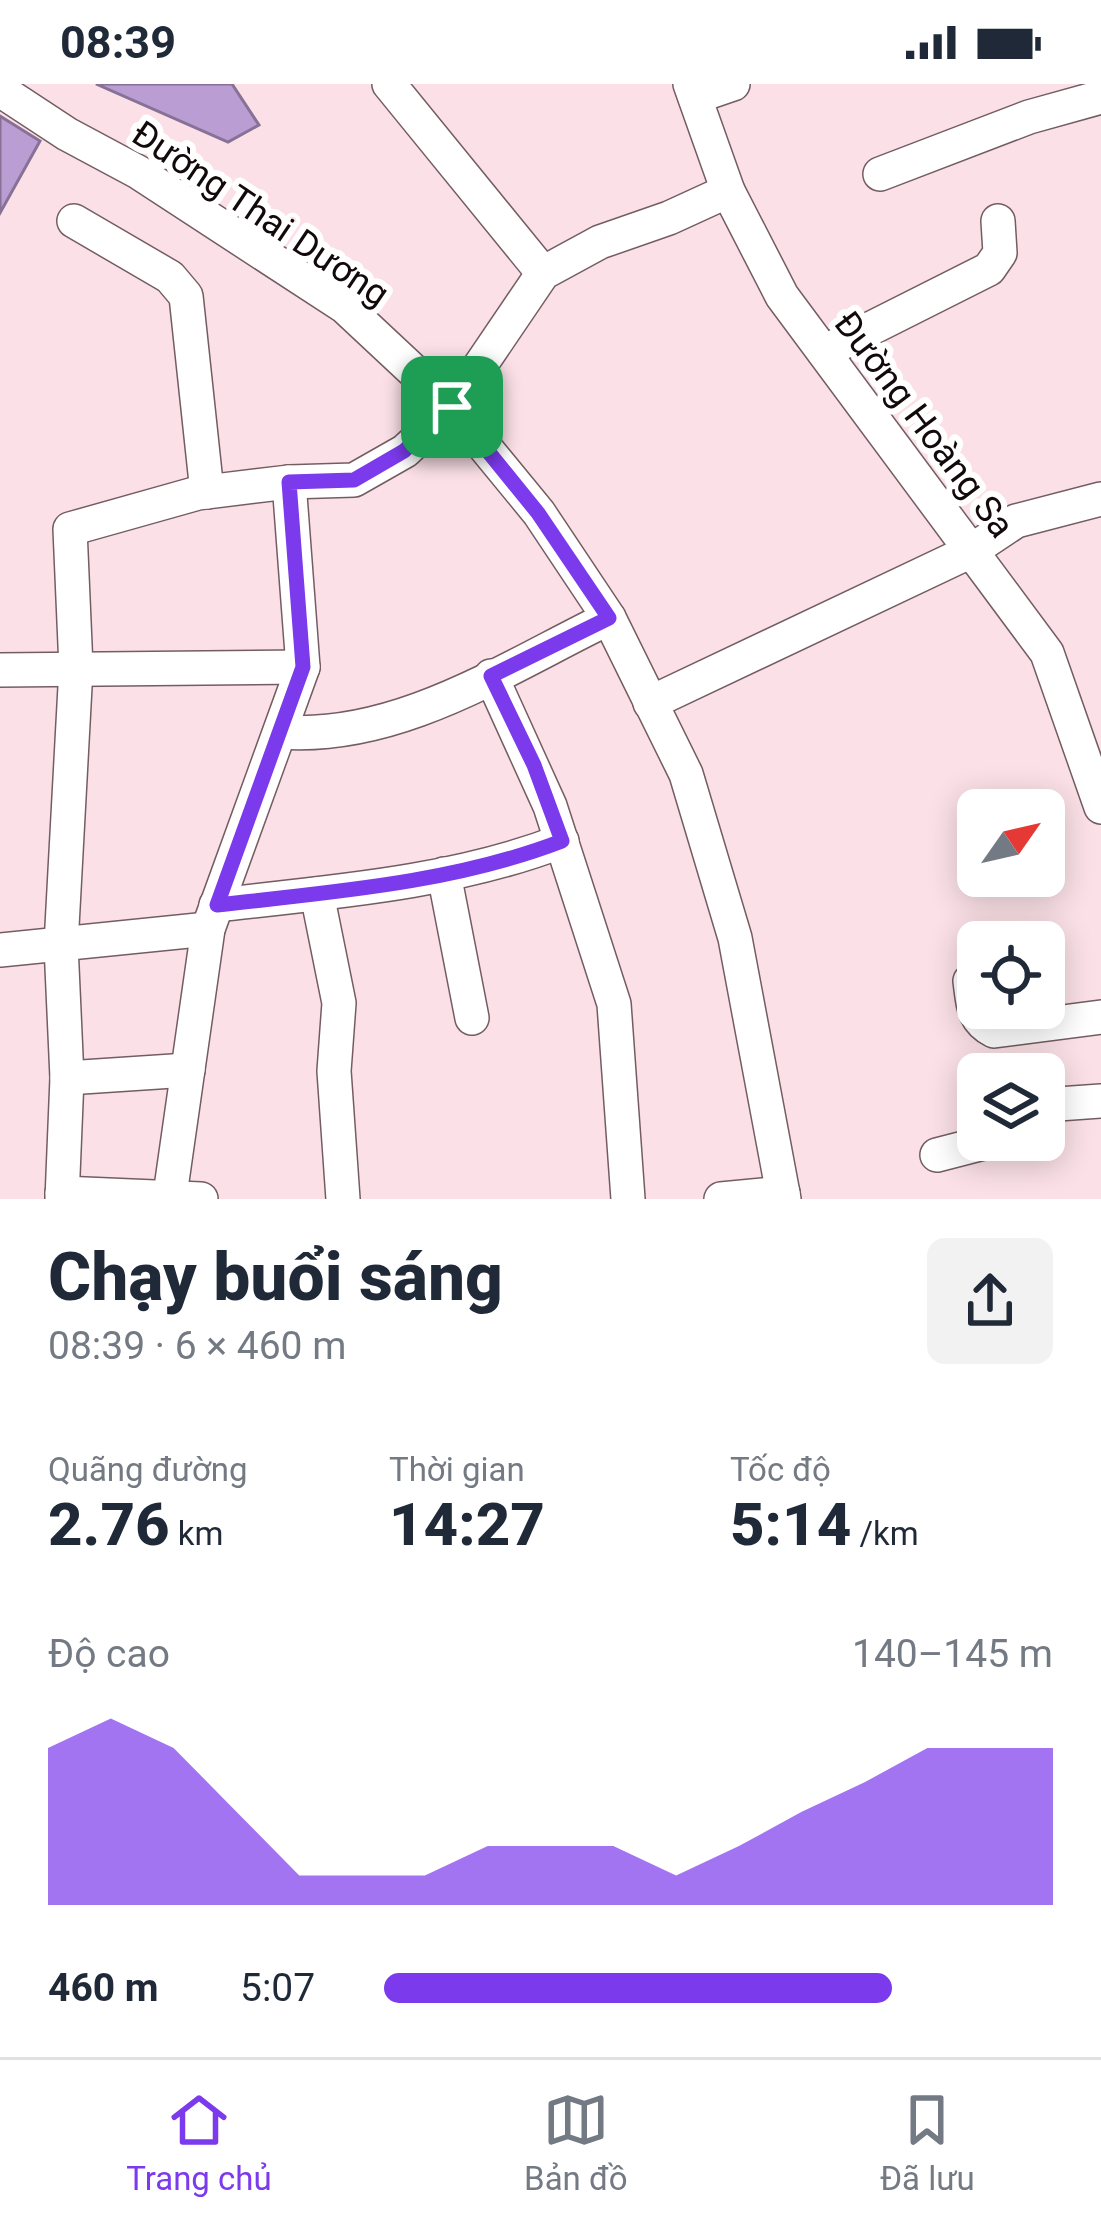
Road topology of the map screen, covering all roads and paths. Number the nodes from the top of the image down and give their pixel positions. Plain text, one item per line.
1 (389, 84) edge
2 (733, 84) edge
3 (1021, 84) edge
4 (0, 90) edge
5 (693, 90) edge
6 (1101, 97) edge
7 (1029, 117) junction
8 (880, 174) dead end
9 (728, 191) junction
10 (74, 221) dead end
11 (998, 221) dead end
12 (543, 273) junction
13 (824, 352) junction
14 (452, 407) junction
15 (289, 482) junction
16 (207, 492) junction
17 (1101, 499) edge
18 (971, 551) junction
19 (609, 618) junction
20 (303, 667) junction
21 (76, 668) junction
22 (0, 670) edge
23 (491, 676) junction
24 (650, 703) junction
25 (280, 732) junction
26 (1101, 807) edge
27 (562, 841) junction
28 (444, 874) junction
29 (316, 894) junction
30 (212, 917) junction
31 (61, 945) junction
32 (0, 950) edge
33 (1101, 1017) edge
34 (472, 1018) dead end
35 (1065, 1022) edge
36 (188, 1070) junction
37 (67, 1078) junction
38 (1101, 1101) edge
39 (1065, 1104) edge
40 (957, 1150) edge
41 (937, 1156) dead end
42 (62, 1196) edge
43 (783, 1196) edge
44 (186, 1197) edge
45 (343, 1199) edge
46 (628, 1199) edge
47 (721, 1199) edge

1 - 12 street
2 - 5 street
3 - 7 street
4 - 14 street, Đường Thai Dương
5 - 9 street, Đường Hoàng Sa
6 - 7 street
7 - 8 street
9 - 12 street
9 - 13 street, Đường Hoàng Sa
10 - 16 street
11 - 13 street
12 - 14 street
13 - 18 street, Đường Hoàng Sa
14 - 15 street
14 - 19 street, Đường Thai Dương
15 - 16 street
15 - 20 street
16 - 21 street
17 - 18 street
18 - 24 street
18 - 26 street, Đường Hoàng Sa
19 - 23 street
19 - 24 street, Đường Thai Dương
20 - 21 street
20 - 25 street
21 - 22 street
21 - 31 street
23 - 25 street
23 - 27 street
24 - 43 street, Đường Thai Dương
25 - 30 street
27 - 28 street
27 - 46 street
28 - 29 street
28 - 34 street
29 - 30 street
29 - 45 street
30 - 31 street
30 - 36 street
31 - 32 street
31 - 37 street
33 - 35 street
36 - 37 street
36 - 44 street
37 - 42 street
38 - 39 street
40 - 41 street
42 - 44 street
43 - 47 street

